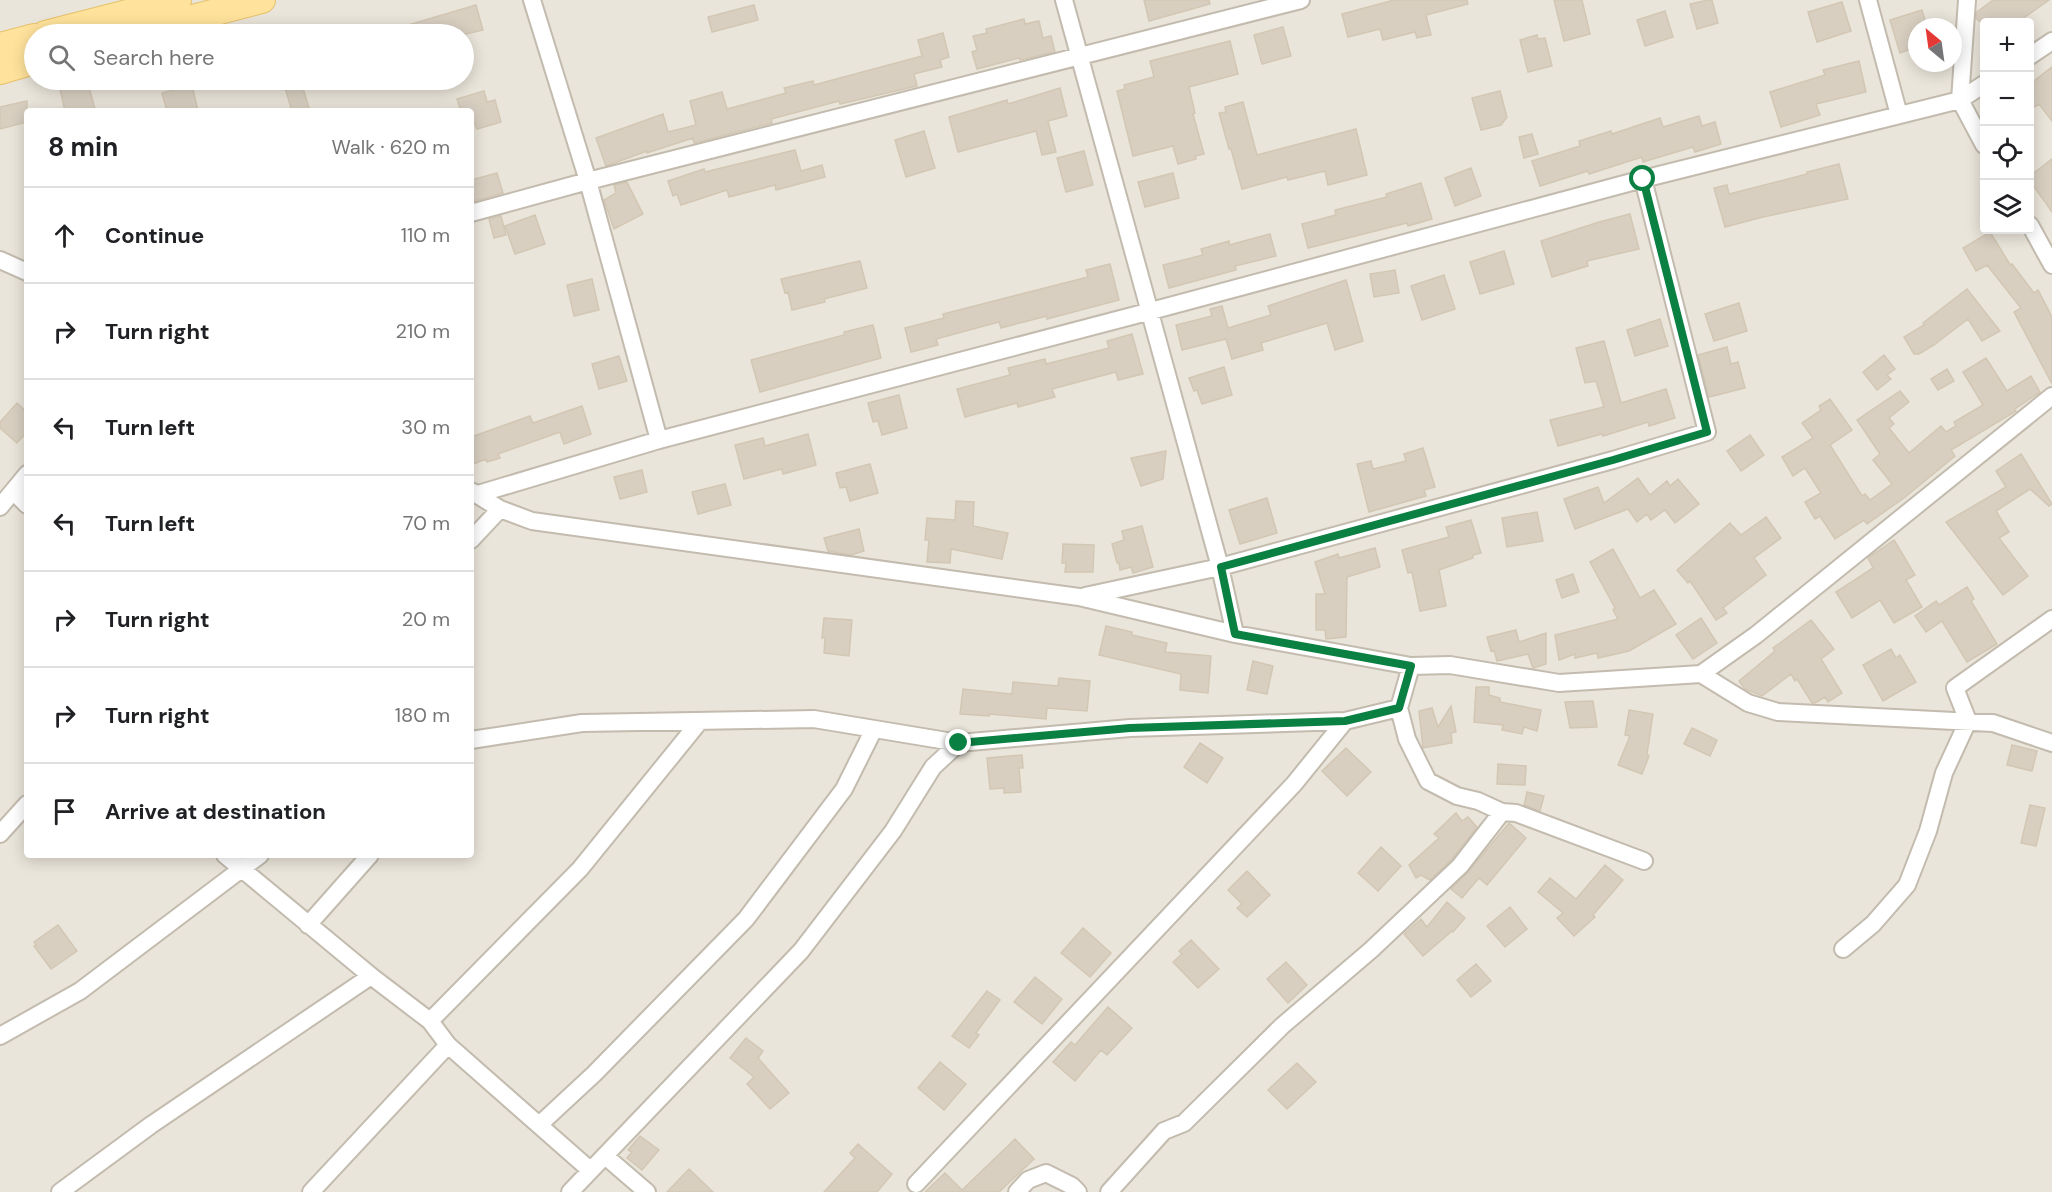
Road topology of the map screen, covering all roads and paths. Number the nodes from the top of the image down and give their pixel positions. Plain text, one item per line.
1 (174, 0) edge
2 (262, 0) edge
3 (532, 0) edge
4 (1064, 0) edge
5 (1301, 0) edge
6 (1868, 0) edge
7 (1967, 0) edge
8 (83, 24) edge
9 (170, 24) edge
10 (24, 40) edge
11 (2052, 41) edge
12 (0, 46) edge
13 (2034, 53) edge
14 (1081, 57) junction
15 (24, 64) edge
16 (0, 71) edge
17 (1980, 87) edge
18 (1960, 100) junction
19 (1899, 115) junction
20 (1980, 138) edge
21 (1643, 179) junction
22 (588, 181) junction
23 (474, 212) edge
24 (2034, 231) edge
25 (2051, 259) edge
26 (0, 260) edge
27 (24, 271) edge
28 (1151, 311) junction
29 (2052, 396) edge
30 (659, 440) junction
31 (24, 478) edge
32 (14, 492) junction
33 (474, 493) edge
34 (24, 502) edge
35 (0, 507) edge
36 (500, 508) junction
37 (474, 537) edge
38 (1221, 567) junction
39 (1079, 597) junction
40 (2052, 619) edge
41 (1235, 634) junction
42 (1411, 666) junction
43 (1701, 674) junction
44 (1399, 708) junction
45 (700, 721) junction
46 (1345, 721) junction
47 (1968, 721) junction
48 (874, 729) junction
49 (474, 739) edge
50 (959, 743) junction
51 (2052, 743) edge
52 (24, 807) edge
53 (1502, 812) junction
54 (0, 834) edge
55 (228, 858) edge
56 (256, 858) edge
57 (367, 858) edge
58 (1644, 861) dead end
59 (241, 870) junction
60 (308, 925) junction
61 (1843, 949) dead end
62 (371, 976) junction
63 (430, 1022) junction
64 (0, 1036) edge
65 (448, 1045) junction
66 (539, 1125) junction
67 (605, 1156) junction
68 (590, 1170) junction
69 (916, 1184) dead end
70 (60, 1192) edge
71 (311, 1192) edge
72 (570, 1192) edge
73 (647, 1192) edge
74 (1017, 1192) edge
75 (1078, 1192) edge
76 (1108, 1192) edge

1 - 8 main road
2 - 9 main road
3 - 22 street
4 - 14 street
5 - 14 street
6 - 19 street
7 - 18 street
10 - 12 main road
11 - 13 street
14 - 22 street
14 - 28 street
15 - 16 main road
17 - 18 street
18 - 19 street
18 - 20 street
19 - 21 street
21 - 28 street
21 - 38 street
22 - 23 street
22 - 30 street
24 - 25 street
26 - 27 street
28 - 30 street
28 - 38 street
29 - 43 street
30 - 33 street
31 - 32 street
32 - 34 street
32 - 35 street
33 - 36 street
36 - 37 street
36 - 39 street
38 - 39 street
38 - 41 street
39 - 41 street
40 - 47 street
41 - 42 street
42 - 43 street
42 - 44 street
43 - 47 street
44 - 46 street
44 - 53 street
45 - 48 street
45 - 49 street
45 - 63 street
46 - 50 street
46 - 69 street
47 - 51 street
47 - 61 street
48 - 50 street
48 - 66 street
50 - 67 street
52 - 54 street
53 - 58 street
53 - 76 street
55 - 59 street
56 - 59 street
57 - 60 street
59 - 60 street
59 - 64 street
60 - 62 street
62 - 63 street
62 - 70 street
63 - 65 street
65 - 66 street
65 - 71 street
66 - 68 street
67 - 68 street
67 - 73 street
68 - 72 street
74 - 75 street

